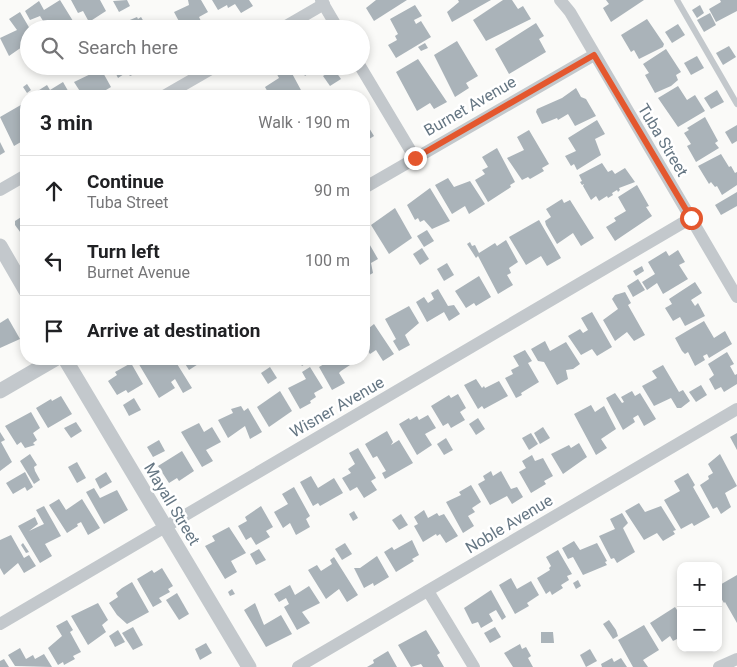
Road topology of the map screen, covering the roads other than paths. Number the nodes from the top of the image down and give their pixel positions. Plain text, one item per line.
1 (560, 0) edge
2 (677, 0) edge
3 (322, 2) edge
4 (295, 20) edge
5 (333, 20) edge
6 (594, 55) junction
7 (200, 75) edge
8 (365, 75) edge
9 (174, 90) edge
10 (737, 104) edge
11 (415, 158) junction
12 (20, 178) edge
13 (370, 184) edge
14 (0, 190) edge
15 (691, 218) junction
16 (0, 246) edge
17 (20, 281) edge
18 (737, 297) edge
19 (45, 365) edge
20 (69, 365) edge
21 (0, 391) edge
22 (737, 409) edge
23 (165, 526) junction
24 (428, 591) junction
25 (0, 624) edge
26 (737, 659) edge
27 (249, 667) edge
28 (298, 667) edge
29 (474, 667) edge
30 (719, 667) edge

1 - 6 street, Tuba Street
2 - 10 lane
3 - 4 street
3 - 5 street
6 - 11 street, Burnet Avenue
6 - 15 street, Tuba Street
7 - 9 street
8 - 11 street
11 - 13 street, Burnet Avenue
12 - 14 street
15 - 18 street, Tuba Street
15 - 23 street, Wisner Avenue
16 - 17 street
19 - 21 street
20 - 23 street, Mayall Street
22 - 24 street, Noble Avenue
23 - 25 street, Wisner Avenue
23 - 27 street, Mayall Street
24 - 28 street, Noble Avenue
24 - 29 street
26 - 30 street

